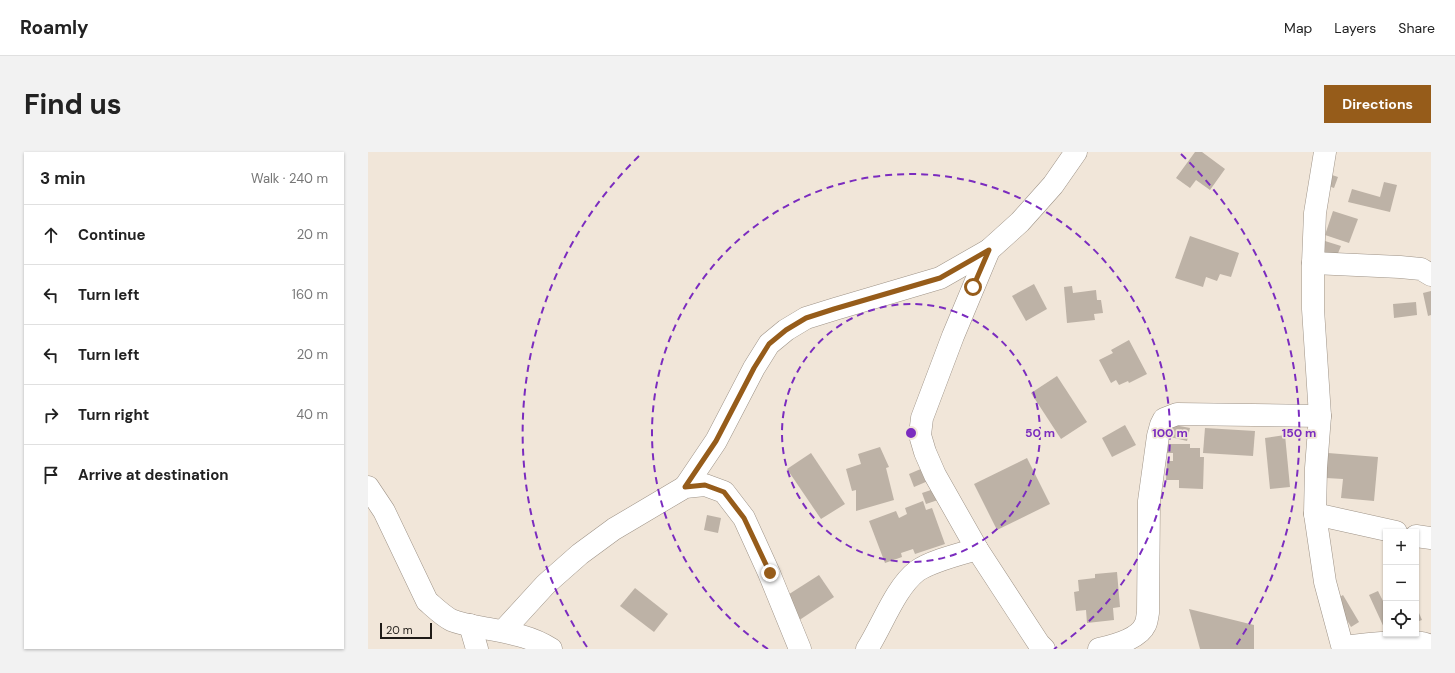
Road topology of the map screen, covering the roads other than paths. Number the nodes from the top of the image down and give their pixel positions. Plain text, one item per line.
1 (1076, 152) edge
2 (1325, 152) edge
3 (989, 250) junction
4 (1313, 263) junction
5 (1431, 275) edge
6 (1320, 416) junction
7 (685, 487) junction
8 (368, 488) edge
9 (1315, 514) junction
10 (1383, 529) edge
11 (1419, 536) edge
12 (1431, 538) edge
13 (977, 549) junction
14 (470, 625) junction
15 (503, 631) junction
16 (793, 646) edge
17 (1431, 646) edge
18 (1343, 648) edge
19 (477, 649) edge
20 (551, 649) edge
21 (868, 649) edge
22 (1044, 649) edge
23 (1098, 649) edge

1 - 3 street
2 - 4 street
3 - 7 street
3 - 13 street
4 - 5 street
4 - 6 street
6 - 9 street
6 - 23 street
7 - 15 street
7 - 16 street
8 - 14 street
9 - 10 street
9 - 18 street
11 - 12 street
13 - 21 street
13 - 22 street
14 - 15 street
14 - 19 street
15 - 20 street
17 - 18 street

